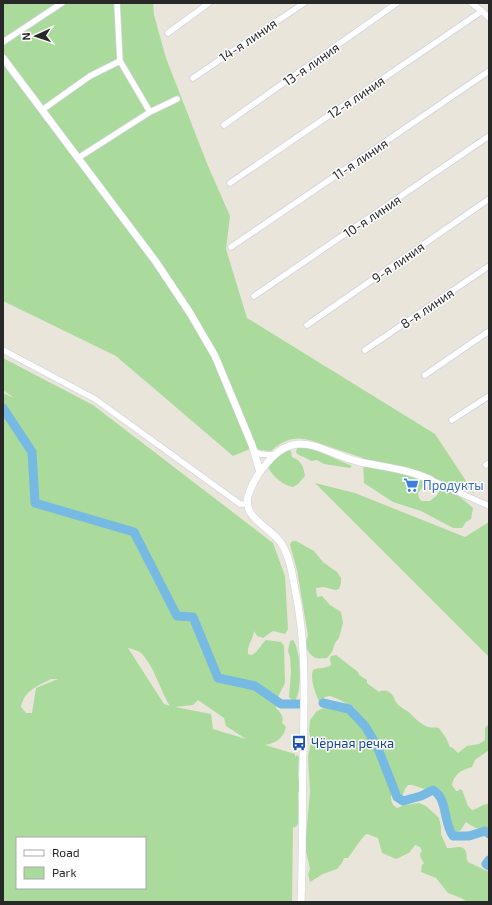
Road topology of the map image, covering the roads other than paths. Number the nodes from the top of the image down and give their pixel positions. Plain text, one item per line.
1 (117, 3) edge
2 (209, 3) edge
3 (304, 3) edge
4 (397, 3) edge
5 (471, 3) edge
6 (58, 4) edge
7 (482, 11) junction
8 (489, 18) edge
9 (168, 33) dead end
10 (3, 42) edge
11 (3, 58) edge
12 (120, 61) junction
13 (489, 71) edge
14 (193, 78) dead end
15 (177, 99) dead end
16 (42, 110) junction
17 (150, 112) junction
18 (224, 125) dead end
19 (489, 136) edge
20 (78, 158) junction
21 (230, 184) dead end
22 (489, 200) edge
23 (231, 247) dead end
24 (489, 266) edge
25 (254, 296) dead end
26 (307, 325) dead end
27 (489, 331) edge
28 (3, 350) edge
29 (365, 350) dead end
30 (425, 375) dead end
31 (489, 396) edge
32 (452, 420) dead end
33 (253, 451) junction
34 (273, 455) junction
35 (260, 472) junction
36 (431, 480) joint
37 (248, 504) junction
38 (489, 506) edge
39 (301, 902) edge

1 - 12 street
2 - 9 street
3 - 14 street, 14-я линия
4 - 18 street, 13-я линия
5 - 7 street
6 - 10 street
7 - 8 street
7 - 21 street, 12-я линия
11 - 16 street
12 - 16 street
12 - 17 street
13 - 23 street, 11-я линия
15 - 17 street
16 - 20 street
17 - 20 street
19 - 25 street, 10-я линия
20 - 33 street
22 - 26 street, 9-я линия
24 - 29 street, 8-я линия
27 - 30 street
28 - 37 street
31 - 32 street
33 - 34 street
33 - 35 street
34 - 35 street
34 - 36 street
35 - 37 street
36 - 38 street
37 - 39 street

